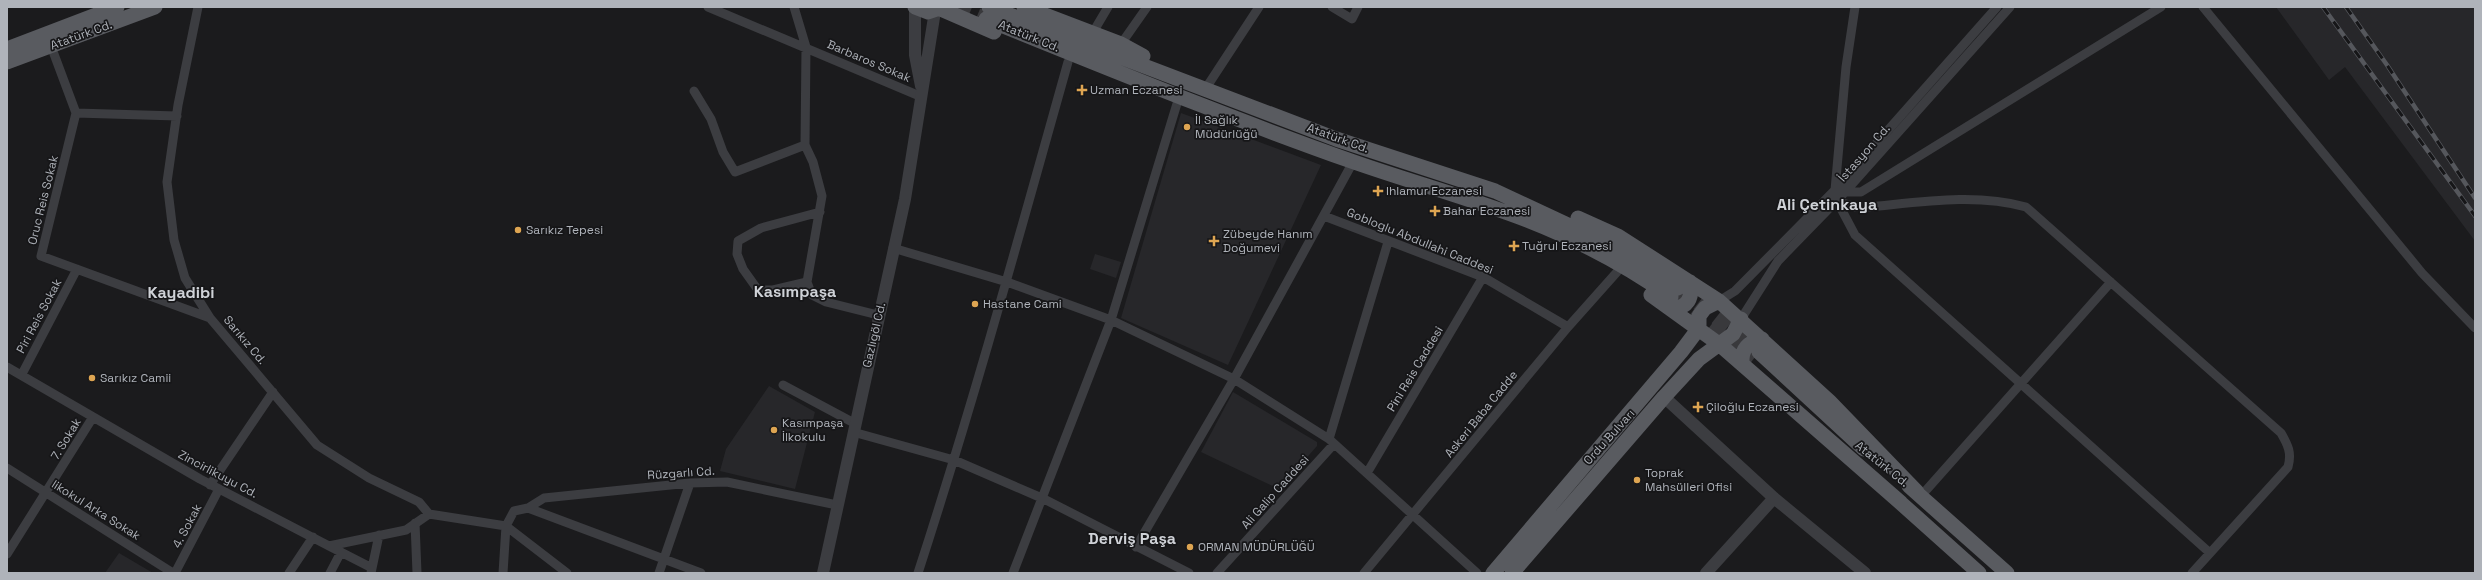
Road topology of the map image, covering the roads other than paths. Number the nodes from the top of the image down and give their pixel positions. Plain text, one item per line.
1 (117, 7) edge
2 (155, 7) edge
3 (198, 7) edge
4 (708, 7) edge
5 (794, 7) edge
6 (915, 7) edge
7 (1024, 7) edge
8 (1108, 7) edge
9 (1147, 7) edge
10 (1260, 7) edge
11 (1332, 7) edge
12 (1358, 7) edge
13 (1855, 7) edge
14 (1997, 7) edge
15 (2010, 7) edge
16 (2161, 7) edge
17 (2203, 7) edge
18 (940, 9) edge
19 (1037, 10) edge
20 (2146, 11) edge
21 (980, 14) edge
22 (1092, 34) junction
23 (1121, 44) junction
24 (51, 46) junction
25 (806, 47) junction
26 (7, 49) edge
27 (7, 62) edge
28 (1068, 62) junction
29 (1206, 88) junction
30 (694, 91) dead end
31 (922, 97) junction
32 (1179, 97) junction
33 (76, 113) junction
34 (177, 116) junction
35 (805, 145) junction
36 (1353, 162) junction
37 (1835, 190) junction
38 (1845, 192) junction
39 (1837, 201) junction
40 (1482, 205) junction
41 (820, 212) junction
42 (1324, 216) junction
43 (1388, 242) junction
44 (893, 248) junction
45 (77, 269) junction
46 (1617, 272) junction
47 (1483, 277) junction
48 (807, 282) junction
49 (1007, 282) junction
50 (2111, 282) junction
51 (1677, 294) junction
52 (1718, 301) junction
53 (878, 316) junction
54 (210, 318) junction
55 (1741, 319) junction
56 (1111, 320) junction
57 (1568, 327) junction
58 (1698, 328) junction
59 (2475, 328) edge
60 (1719, 344) junction
61 (1754, 354) junction
62 (7, 367) edge
63 (22, 374) junction
64 (1234, 379) junction
65 (2021, 384) junction
66 (783, 385) dead end
67 (272, 392) junction
68 (1664, 397) junction
69 (93, 417) junction
70 (853, 428) junction
71 (1331, 441) junction
72 (954, 460) junction
73 (7, 468) edge
74 (1368, 473) junction
75 (690, 483) junction
76 (210, 485) junction
77 (219, 489) junction
78 (47, 493) junction
79 (1919, 494) junction
80 (1774, 498) junction
81 (1044, 499) junction
82 (837, 505) junction
83 (528, 508) junction
84 (428, 514) junction
85 (1414, 515) junction
86 (415, 523) junction
87 (506, 526) junction
88 (379, 535) junction
89 (313, 538) junction
90 (329, 546) junction
91 (1136, 547) junction
92 (341, 552) junction
93 (2210, 553) junction
94 (7, 554) edge
95 (665, 559) junction
96 (372, 571) edge
97 (1518, 571) edge
98 (174, 573) edge
99 (289, 573) edge
100 (330, 573) edge
101 (417, 573) edge
102 (503, 573) edge
103 (567, 573) edge
104 (658, 573) edge
105 (701, 573) edge
106 (822, 573) edge
107 (918, 573) edge
108 (1013, 573) edge
109 (1189, 573) edge
110 (1217, 573) edge
111 (1364, 573) edge
112 (1477, 573) edge
113 (1493, 573) edge
114 (1706, 573) edge
115 (1864, 573) edge
116 (1979, 573) edge
117 (2007, 573) edge
118 (2192, 573) edge

1 - 26 main road, Atatürk Cd.
2 - 24 main road, Atatürk Cd.
3 - 34 street, Sarıkız Cd.
4 - 25 street, Barbaros Sokak
5 - 25 street
6 - 18 main road
6 - 31 street, Gazlıgöl Cd.
7 - 19 main road
8 - 22 street
9 - 23 street
10 - 29 street
11 - 12 street
13 - 37 street
14 - 37 street, İstasyon Cd.
15 - 38 street, İstasyon Cd.
16 - 20 street
17 - 59 street
18 - 21 main road
18 - 31 street, Gazlıgöl Cd.
19 - 22 main road
20 - 38 street
21 - 28 main road
21 - 29 main road, Atatürk Cd.
21 - 32 main road, Atatürk Cd.
22 - 23 main road
23 - 29 main road
24 - 27 main road, Atatürk Cd.
24 - 33 street
25 - 31 street, Barbaros Sokak
25 - 35 street
28 - 32 main road
28 - 49 street
29 - 51 main road, Atatürk Cd.
30 - 35 street
31 - 44 street, Gazlıgöl Cd.
32 - 36 main road, Atatürk Cd.
32 - 56 street
33 - 34 street
33 - 45 street, Oruc Reis Sokak
34 - 54 street, Sarıkız Cd.
35 - 41 street
36 - 40 main road, Atatürk Cd.
36 - 42 street
37 - 38 street
37 - 52 street, İstasyon Cd.
38 - 39 street, İstasyon Cd.
39 - 50 street
39 - 55 street, İstasyon Cd.
39 - 65 street
40 - 46 main road
40 - 51 main road, Atatürk Cd.
41 - 48 street
41 - 48 street
42 - 43 street, Gobloglu Abdullahi Caddesi
42 - 64 street
43 - 47 street, Gobloglu Abdullahi Caddesi
43 - 71 street
44 - 49 street
44 - 53 street, Gazlıgöl Cd.
45 - 54 street, Oruc Reis Sokak
45 - 63 street, Piri Reis Sokak
46 - 51 main road
46 - 57 street, Askeri Baba Cadde
47 - 57 street, Gobloglu Abdullahi Caddesi
47 - 74 street, Pini Reis Caddesi
48 - 53 street
49 - 56 street
49 - 72 street
50 - 65 street
50 - 93 street
51 - 52 main road
51 - 58 main road
52 - 55 main road
52 - 58 main road, Ordu Bulvarı
53 - 70 street, Gazlıgöl Cd.
54 - 67 street, Sarıkız Cd.
55 - 60 main road, Ordu Bulvarı
55 - 61 main road
56 - 64 street
56 - 81 street
57 - 85 street, Askeri Baba Cadde
58 - 60 main road
58 - 113 main road, Ordu Bulvarı
60 - 61 main road
60 - 68 main road, Ordu Bulvarı
61 - 79 main road
61 - 116 main road, Atatürk Cd.
62 - 63 street, Zincirlikuyu Cd.
63 - 69 street, Zincirlikuyu Cd.
64 - 71 street
64 - 91 street
65 - 79 street
65 - 93 street
66 - 70 street
67 - 76 street
67 - 84 street, Sarıkız Cd.
68 - 80 street
68 - 97 main road, Ordu Bulvarı
69 - 76 street, Zincirlikuyu Cd.
69 - 78 street, 7. Sokak
70 - 72 street
70 - 82 street, Gazlıgöl Cd.
71 - 74 street
71 - 110 street, Ali Galip Caddesi
72 - 81 street
72 - 107 street
73 - 78 street, likokul Arka Sokak
74 - 85 street
75 - 82 street, Rüzgarlı Cd.
75 - 83 street, Rüzgarlı Cd.
75 - 95 street
76 - 77 street, Zincirlikuyu Cd.
77 - 89 street, Zincirlikuyu Cd.
77 - 98 street, 4. Sokak
78 - 94 street, 7. Sokak
78 - 98 street, likokul Arka Sokak
79 - 117 main road
80 - 114 street
80 - 115 street
81 - 91 street
81 - 108 street
82 - 106 street, Gazlıgöl Cd.
83 - 87 street, Rüzgarlı Cd.
83 - 95 street
84 - 86 street
84 - 87 street
85 - 111 street, Askeri Baba Cadde
85 - 112 street
86 - 88 street
86 - 101 street
87 - 102 street
87 - 103 street
88 - 90 street
88 - 96 street
89 - 90 street, Zincirlikuyu Cd.
89 - 99 street
90 - 92 street, Zincirlikuyu Cd.
91 - 109 street
92 - 96 street, Zincirlikuyu Cd.
92 - 100 street
93 - 118 street
95 - 104 street
95 - 105 street

